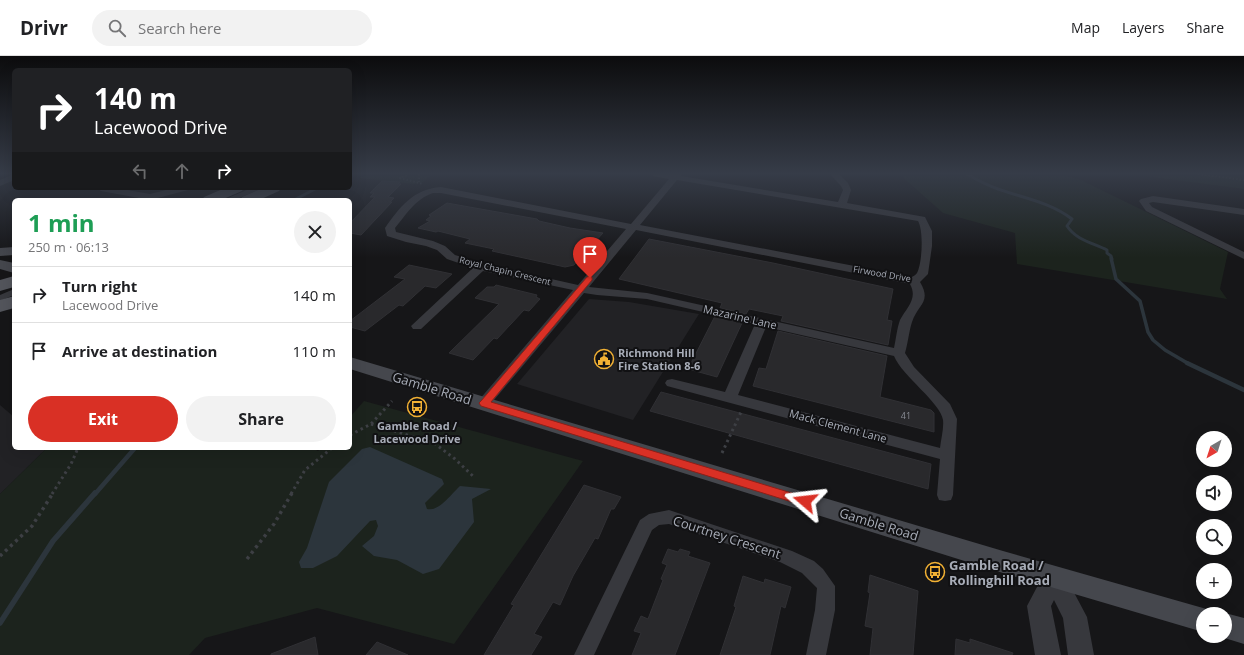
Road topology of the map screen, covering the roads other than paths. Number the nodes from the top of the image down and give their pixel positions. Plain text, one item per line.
1 (413, 202) edge
2 (498, 202) edge
3 (654, 202) edge
4 (830, 202) edge
5 (1144, 202) edge
6 (1174, 202) edge
7 (842, 204) joint
8 (1244, 212) edge
9 (633, 227) junction
10 (12, 251) edge
11 (0, 252) edge
12 (1244, 256) edge
13 (0, 264) edge
14 (481, 266) junction
15 (12, 267) edge
16 (914, 281) junction
17 (12, 282) edge
18 (0, 286) edge
19 (581, 289) junction
20 (12, 293) edge
21 (0, 298) edge
22 (12, 302) edge
23 (0, 307) edge
24 (762, 322) junction
25 (417, 326) dead end
26 (899, 353) junction
27 (352, 365) edge
28 (672, 383) dead end
29 (730, 397) junction
30 (484, 403) junction
31 (947, 455) junction
32 (945, 495) dead end
33 (1054, 576) junction
34 (1196, 618) edge
35 (1232, 628) edge
36 (1244, 631) edge
37 (584, 655) edge
38 (816, 655) edge
39 (1048, 655) edge
40 (1081, 655) edge

1 - 14 street, Royal Chapin Crescent
2 - 9 street, Royal Chapin Crescent
3 - 9 street
4 - 7 street, Firwood Drive
5 - 12 street
6 - 8 street
7 - 16 street, Firwood Drive
9 - 16 street, Firwood Drive
9 - 19 street
10 - 11 main road
13 - 15 main road
14 - 19 street, Royal Chapin Crescent
14 - 25 street
16 - 26 street
17 - 18 main road
19 - 24 street, Mazarine Lane
19 - 30 street
20 - 21 lane
22 - 23 main road
24 - 26 street, Mazarine Lane
24 - 29 street
26 - 31 street
27 - 30 main road, Gamble Road
28 - 29 street, Mack Clement Lane
29 - 31 street, Mack Clement Lane
30 - 33 main road, Gamble Road
31 - 32 street
33 - 34 main road, Gamble Road
33 - 39 street
33 - 40 street
35 - 36 main road
37 - 38 street, Courtney Crescent

